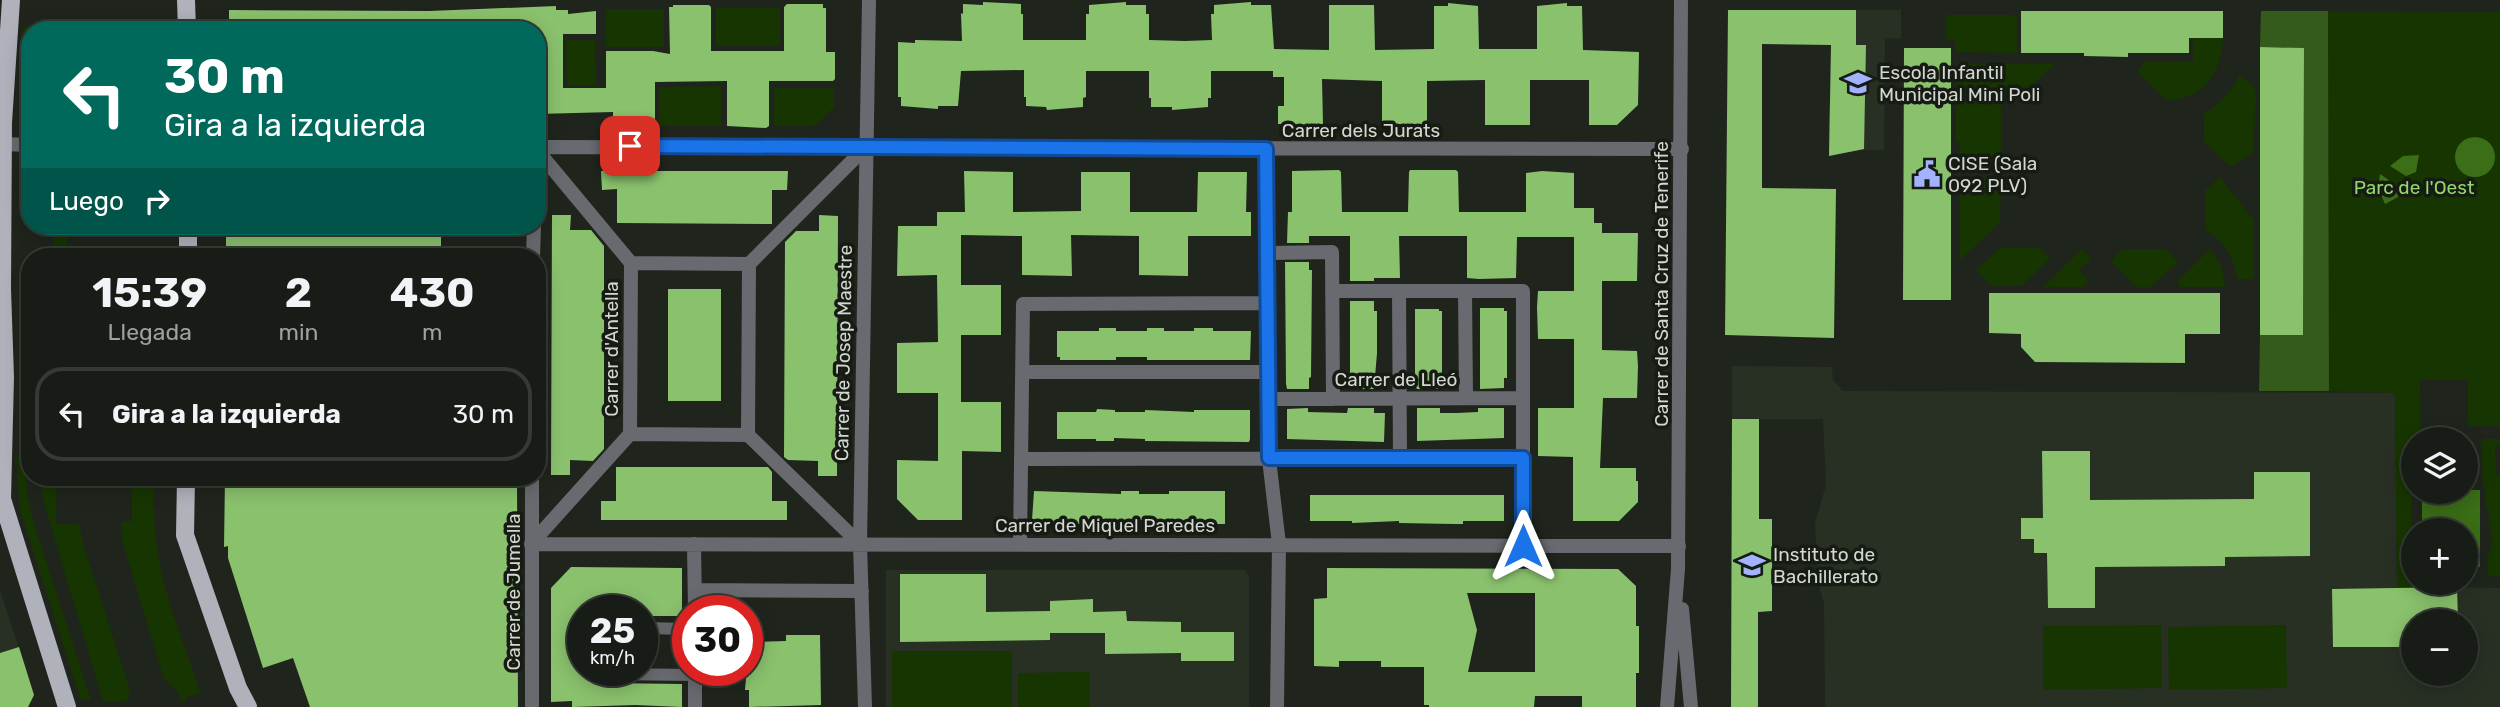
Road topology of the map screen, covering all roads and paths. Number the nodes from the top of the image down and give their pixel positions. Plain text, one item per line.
1 (11, 0) edge
2 (186, 0) edge
3 (869, 0) edge
4 (1681, 0) edge
5 (187, 21) edge
6 (3, 61) edge
7 (3, 144) junction
8 (21, 145) edge
9 (546, 148) edge
10 (865, 148) junction
11 (1266, 149) junction
12 (1682, 149) junction
13 (546, 159) edge
14 (1267, 253) junction
15 (631, 263) junction
16 (749, 264) junction
17 (1465, 290) junction
18 (1332, 291) junction
19 (1399, 291) junction
20 (1268, 303) junction
21 (1022, 372) junction
22 (1268, 372) junction
23 (1399, 398) junction
24 (1466, 398) junction
25 (1523, 398) junction
26 (1268, 399) junction
27 (1333, 399) junction
28 (630, 434) junction
29 (748, 435) junction
30 (1269, 458) junction
31 (1400, 458) junction
32 (1523, 458) junction
33 (1021, 459) junction
34 (186, 486) edge
35 (532, 486) edge
36 (531, 544) junction
37 (694, 544) junction
38 (860, 544) junction
39 (1279, 544) junction
40 (1020, 545) junction
41 (1523, 546) junction
42 (1679, 546) junction
43 (1678, 569) junction
44 (695, 590) junction
45 (862, 591) junction
46 (695, 595) edge
47 (695, 686) edge
48 (67, 707) edge
49 (248, 707) edge
50 (532, 707) edge
51 (695, 707) edge
52 (865, 707) edge
53 (1277, 707) edge
54 (1667, 707) edge
55 (1691, 707) edge

1 - 6 main road
2 - 5 main road
3 - 10 street, Carrer de Josep Maestre
4 - 12 street, Carrer de Santa Cruz de Tenerife
6 - 7 main road
7 - 8 street
7 - 48 main road
9 - 10 street, Carrer dels Jurats
10 - 11 street, Carrer dels Jurats
10 - 16 street
10 - 38 street, Carrer de Josep Maestre
11 - 12 street, Carrer dels Jurats
11 - 14 street
12 - 42 street, Carrer de Santa Cruz de Tenerife
13 - 15 street, Carrer d'Antella
14 - 18 street
14 - 20 street
15 - 16 street, Carrer d'Antella
15 - 28 street, Carrer d'Antella
16 - 29 street
17 - 19 street
17 - 24 street
17 - 25 street
18 - 19 street
18 - 27 street
19 - 23 street
20 - 21 street
20 - 22 street
21 - 22 street
21 - 33 street
22 - 26 street
23 - 24 street, Carrer de Lleó
23 - 27 street, Carrer de Lleó
23 - 31 street
24 - 25 street, Carrer de Lleó
25 - 32 street
26 - 27 street, Carrer de Lleó
26 - 30 street
28 - 29 street, Carrer d'Antella
28 - 36 street, Carrer d'Antella
29 - 38 street
30 - 31 street
30 - 33 street
30 - 39 street
31 - 32 street
32 - 41 street
33 - 40 street
34 - 49 main road
35 - 36 street, Carrer de Jumella
36 - 37 street, Carrer de Miquel Paredes
36 - 50 street, Carrer de Jumella
37 - 38 street, Carrer de Miquel Paredes
37 - 44 street
38 - 40 street, Carrer de Miquel Paredes
38 - 45 street, Carrer de Josep Maestre
39 - 40 street, Carrer de Miquel Paredes
39 - 41 street, Carrer de Miquel Paredes
39 - 53 street
41 - 42 street, Carrer de Miquel Paredes
42 - 43 street, Carrer de Santa Cruz de Tenerife
43 - 54 street, Carrer de Santa Cruz de Tenerife
43 - 55 street, Carrer de Santa Cruz de Tenerife
44 - 45 street
44 - 46 street
45 - 52 street, Carrer de Josep Maestre
47 - 51 street

